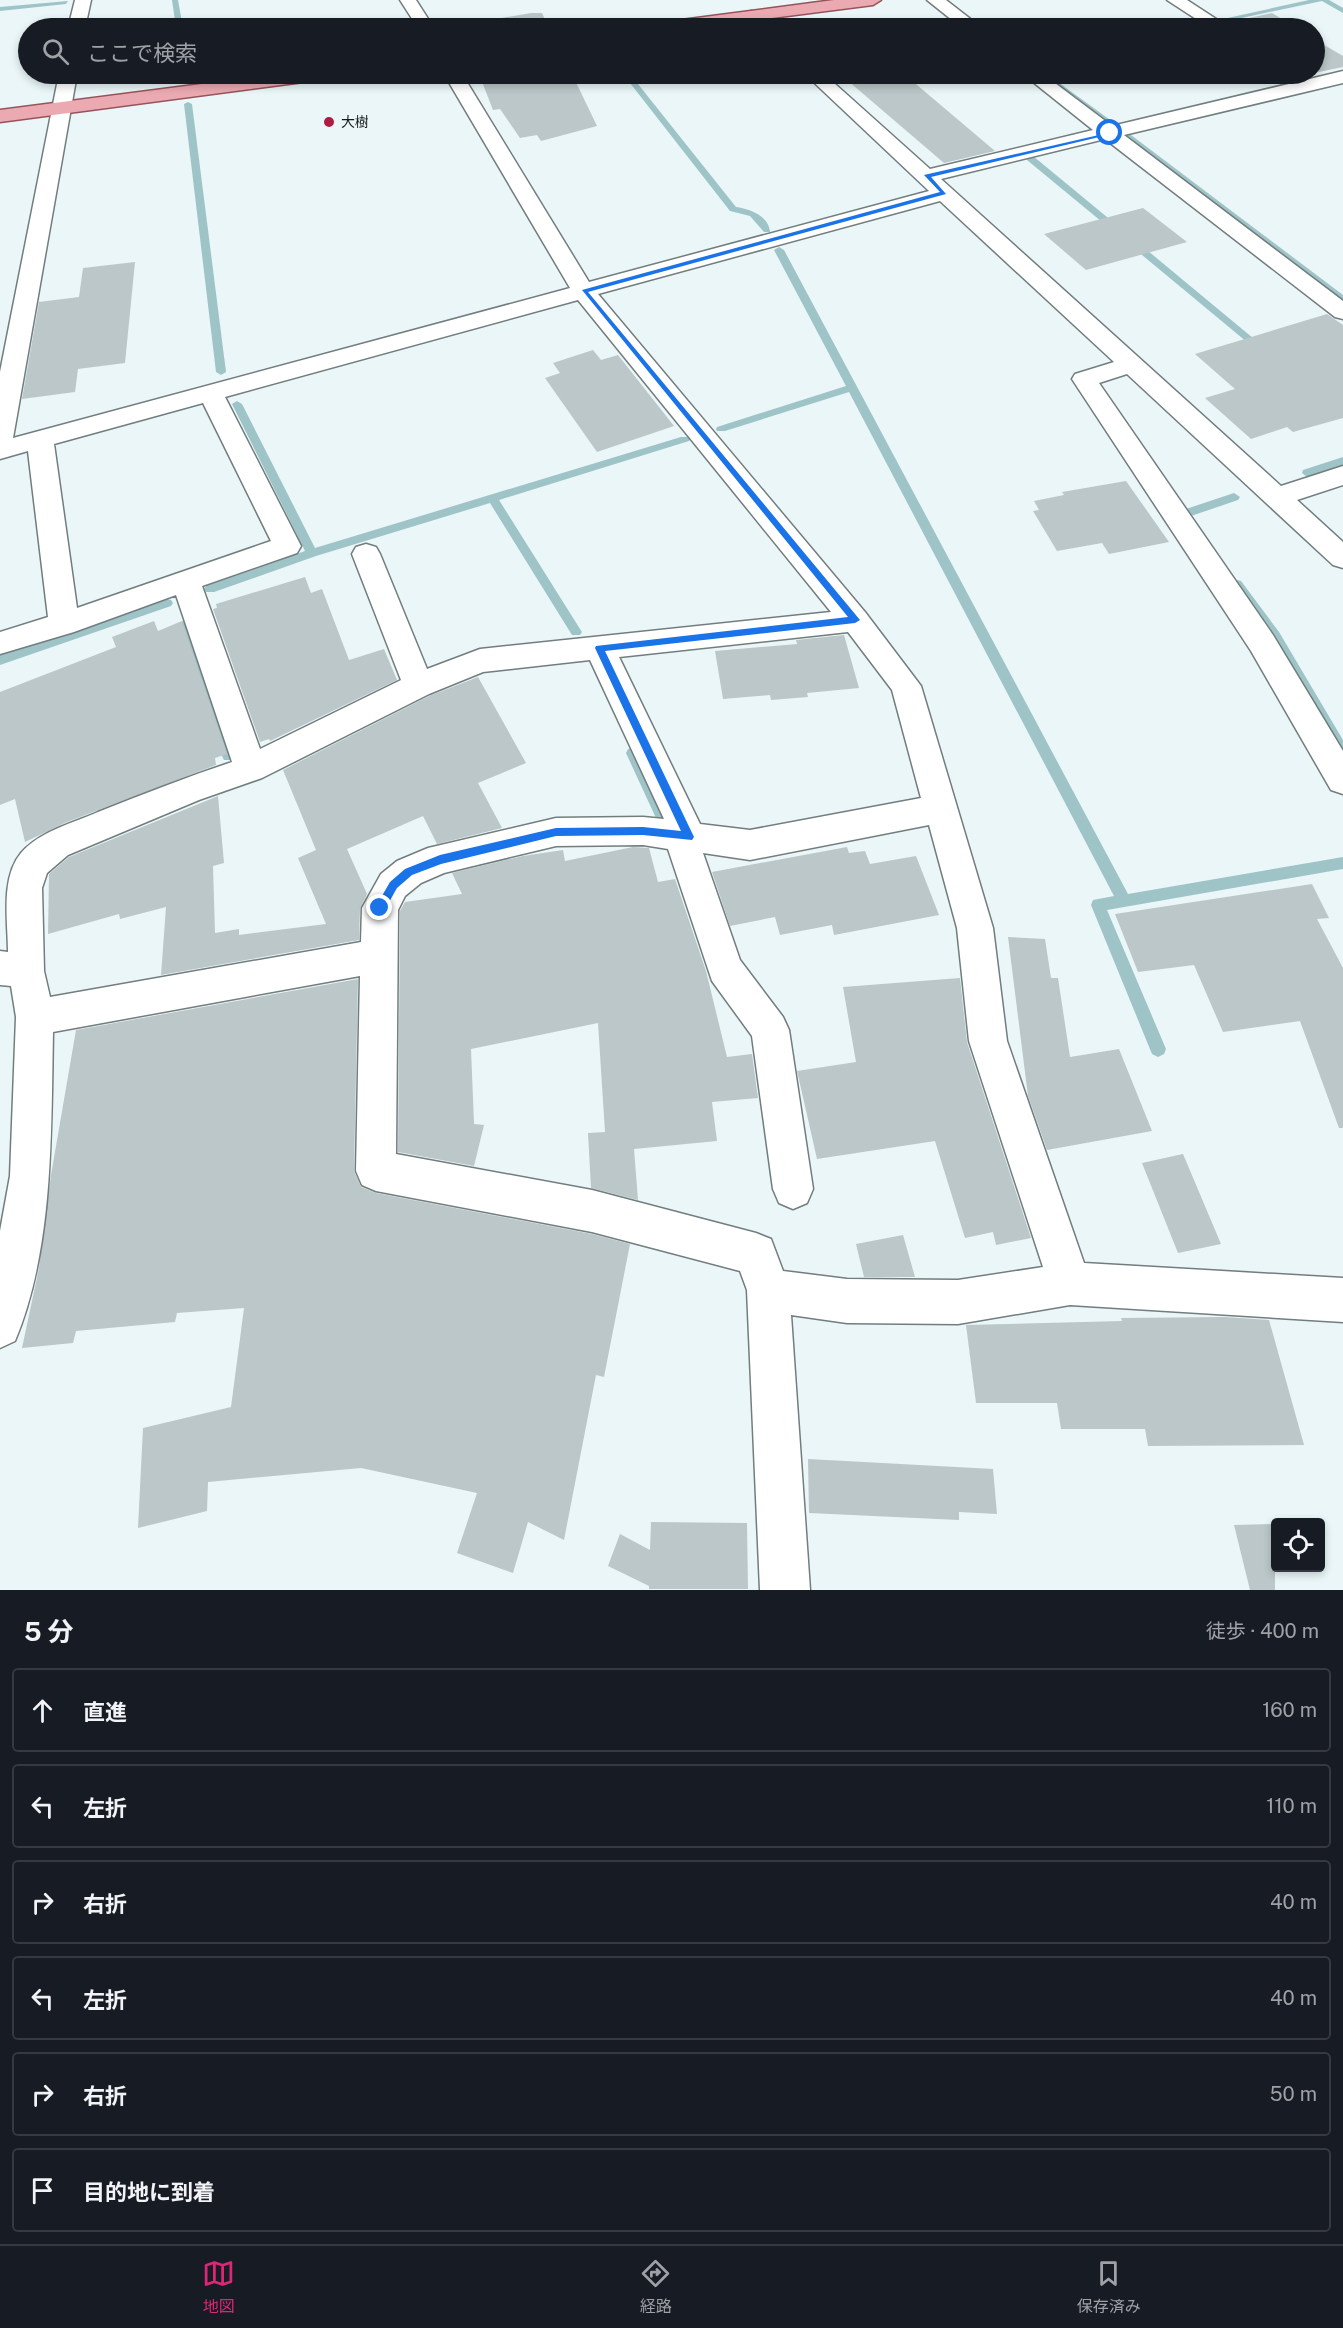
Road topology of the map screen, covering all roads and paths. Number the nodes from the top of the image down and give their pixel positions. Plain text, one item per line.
1 (83, 0) edge
2 (408, 0) edge
3 (731, 0) edge
4 (873, 0) edge
5 (935, 0) edge
6 (1175, 0) edge
7 (751, 16) junction
8 (79, 18) edge
9 (420, 18) edge
10 (736, 18) edge
11 (959, 18) edge
12 (1205, 18) edge
13 (1343, 77) edge
14 (1325, 81) edge
15 (66, 84) edge
16 (243, 84) edge
17 (459, 84) edge
18 (825, 84) edge
19 (1045, 84) edge
20 (1312, 84) joint
21 (1335, 98) dead end
22 (60, 108) junction
23 (0, 116) edge
24 (1110, 133) junction
25 (926, 176) junction
26 (944, 193) junction
27 (584, 292) junction
28 (1343, 312) edge
29 (1132, 365) junction
30 (211, 393) junction
31 (0, 438) edge
32 (40, 439) junction
33 (0, 450) edge
34 (1343, 475) edge
35 (1277, 497) junction
36 (366, 554) dead end
37 (1343, 558) edge
38 (186, 581) junction
39 (855, 620) junction
40 (64, 624) junction
41 (0, 643) edge
42 (599, 648) junction
43 (418, 685) junction
44 (251, 769) junction
45 (1343, 780) edge
46 (942, 808) junction
47 (684, 836) junction
48 (379, 957) junction
49 (13, 969) edge
50 (35, 1017) junction
51 (793, 1189) dead end
52 (1070, 1284) junction
53 (768, 1290) junction
54 (1343, 1300) edge
55 (0, 1326) edge
56 (785, 1590) edge

1 - 8 street
2 - 9 street
3 - 7 main road
4 - 7 main road
5 - 11 street
6 - 12 street
7 - 10 main road
13 - 14 street
15 - 22 street
16 - 22 main road
17 - 27 street
18 - 25 street
19 - 24 street
20 - 21 street
20 - 24 street
22 - 23 main road
22 - 31 street
24 - 25 street
24 - 28 street
25 - 26 street
26 - 27 street
26 - 29 street
27 - 30 street
27 - 39 street
29 - 35 street
29 - 45 street
30 - 32 street
30 - 38 street
32 - 33 street
32 - 40 street
34 - 35 street
35 - 37 street
36 - 43 street
38 - 40 street
38 - 44 street
39 - 42 street
39 - 46 street
40 - 41 street
42 - 43 street
42 - 47 street
43 - 44 street
44 - 49 street
46 - 47 street
46 - 52 street
47 - 48 street
47 - 51 street
48 - 50 street
48 - 53 street
49 - 50 street
50 - 55 street
52 - 53 street
52 - 54 street
53 - 56 street

